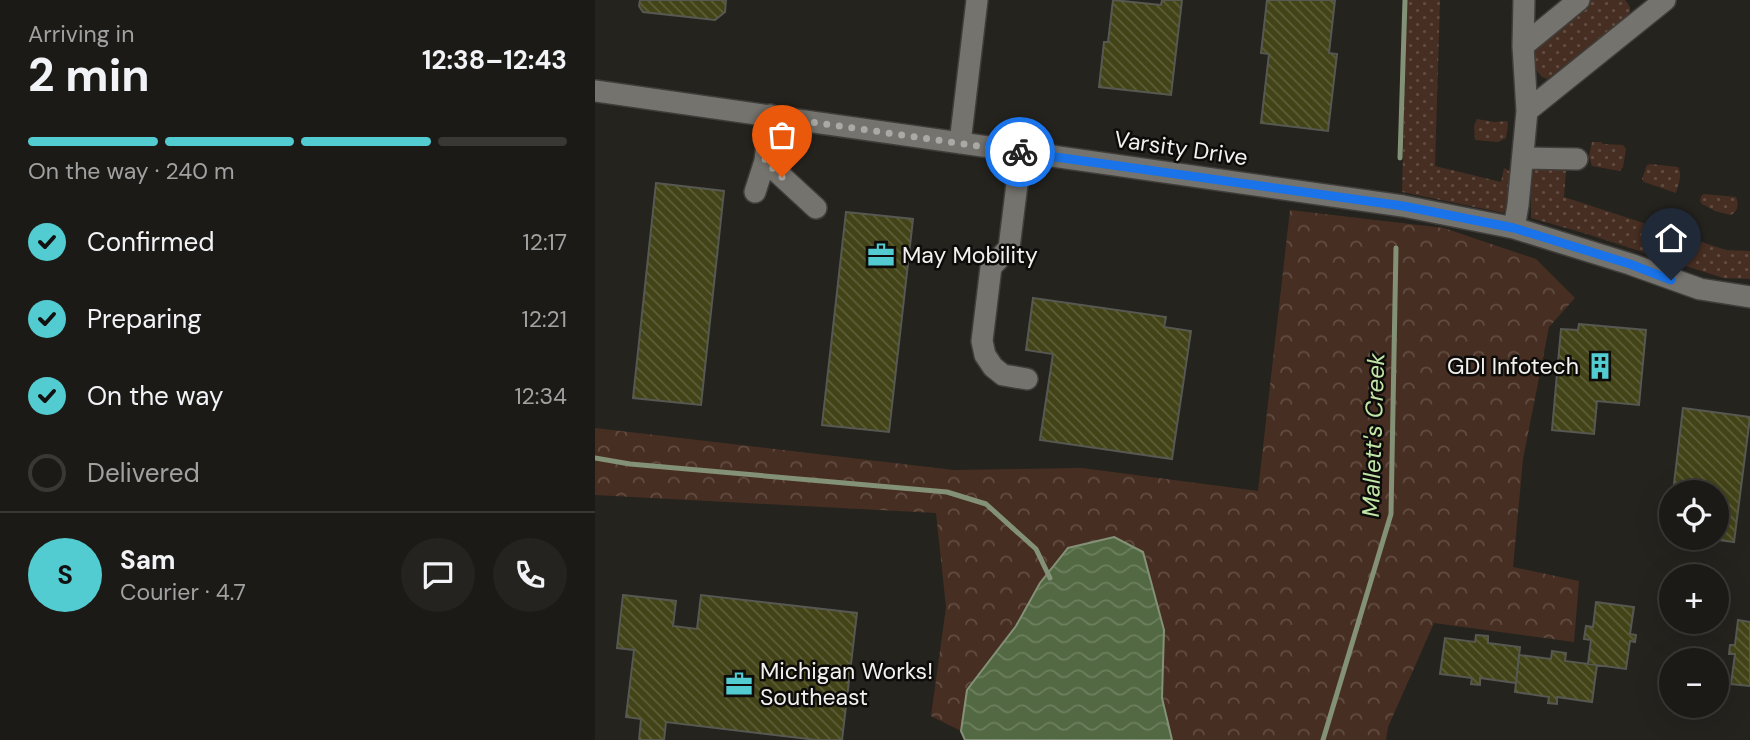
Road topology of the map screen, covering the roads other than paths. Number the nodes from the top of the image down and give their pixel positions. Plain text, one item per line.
1 (977, 0) edge
2 (1524, 0) edge
3 (1579, 0) edge
4 (1651, 4) edge
5 (1523, 46) junction
6 (595, 91) edge
7 (1527, 111) junction
8 (770, 116) junction
9 (960, 143) junction
10 (1021, 152) junction
11 (1523, 159) junction
12 (1577, 159) dead end
13 (765, 161) junction
14 (755, 192) dead end
15 (815, 208) dead end
16 (1514, 228) junction
17 (1750, 297) edge
18 (1027, 379) dead end

1 - 9 street
2 - 5 street
3 - 5 street
4 - 7 street
5 - 7 street
6 - 8 street, Varsity Drive
7 - 11 street
8 - 9 street, Varsity Drive
8 - 13 street
9 - 10 street, Varsity Drive
10 - 16 street, Varsity Drive
10 - 18 street
11 - 12 street
11 - 16 street
13 - 14 street
13 - 15 street
16 - 17 street, Varsity Drive

